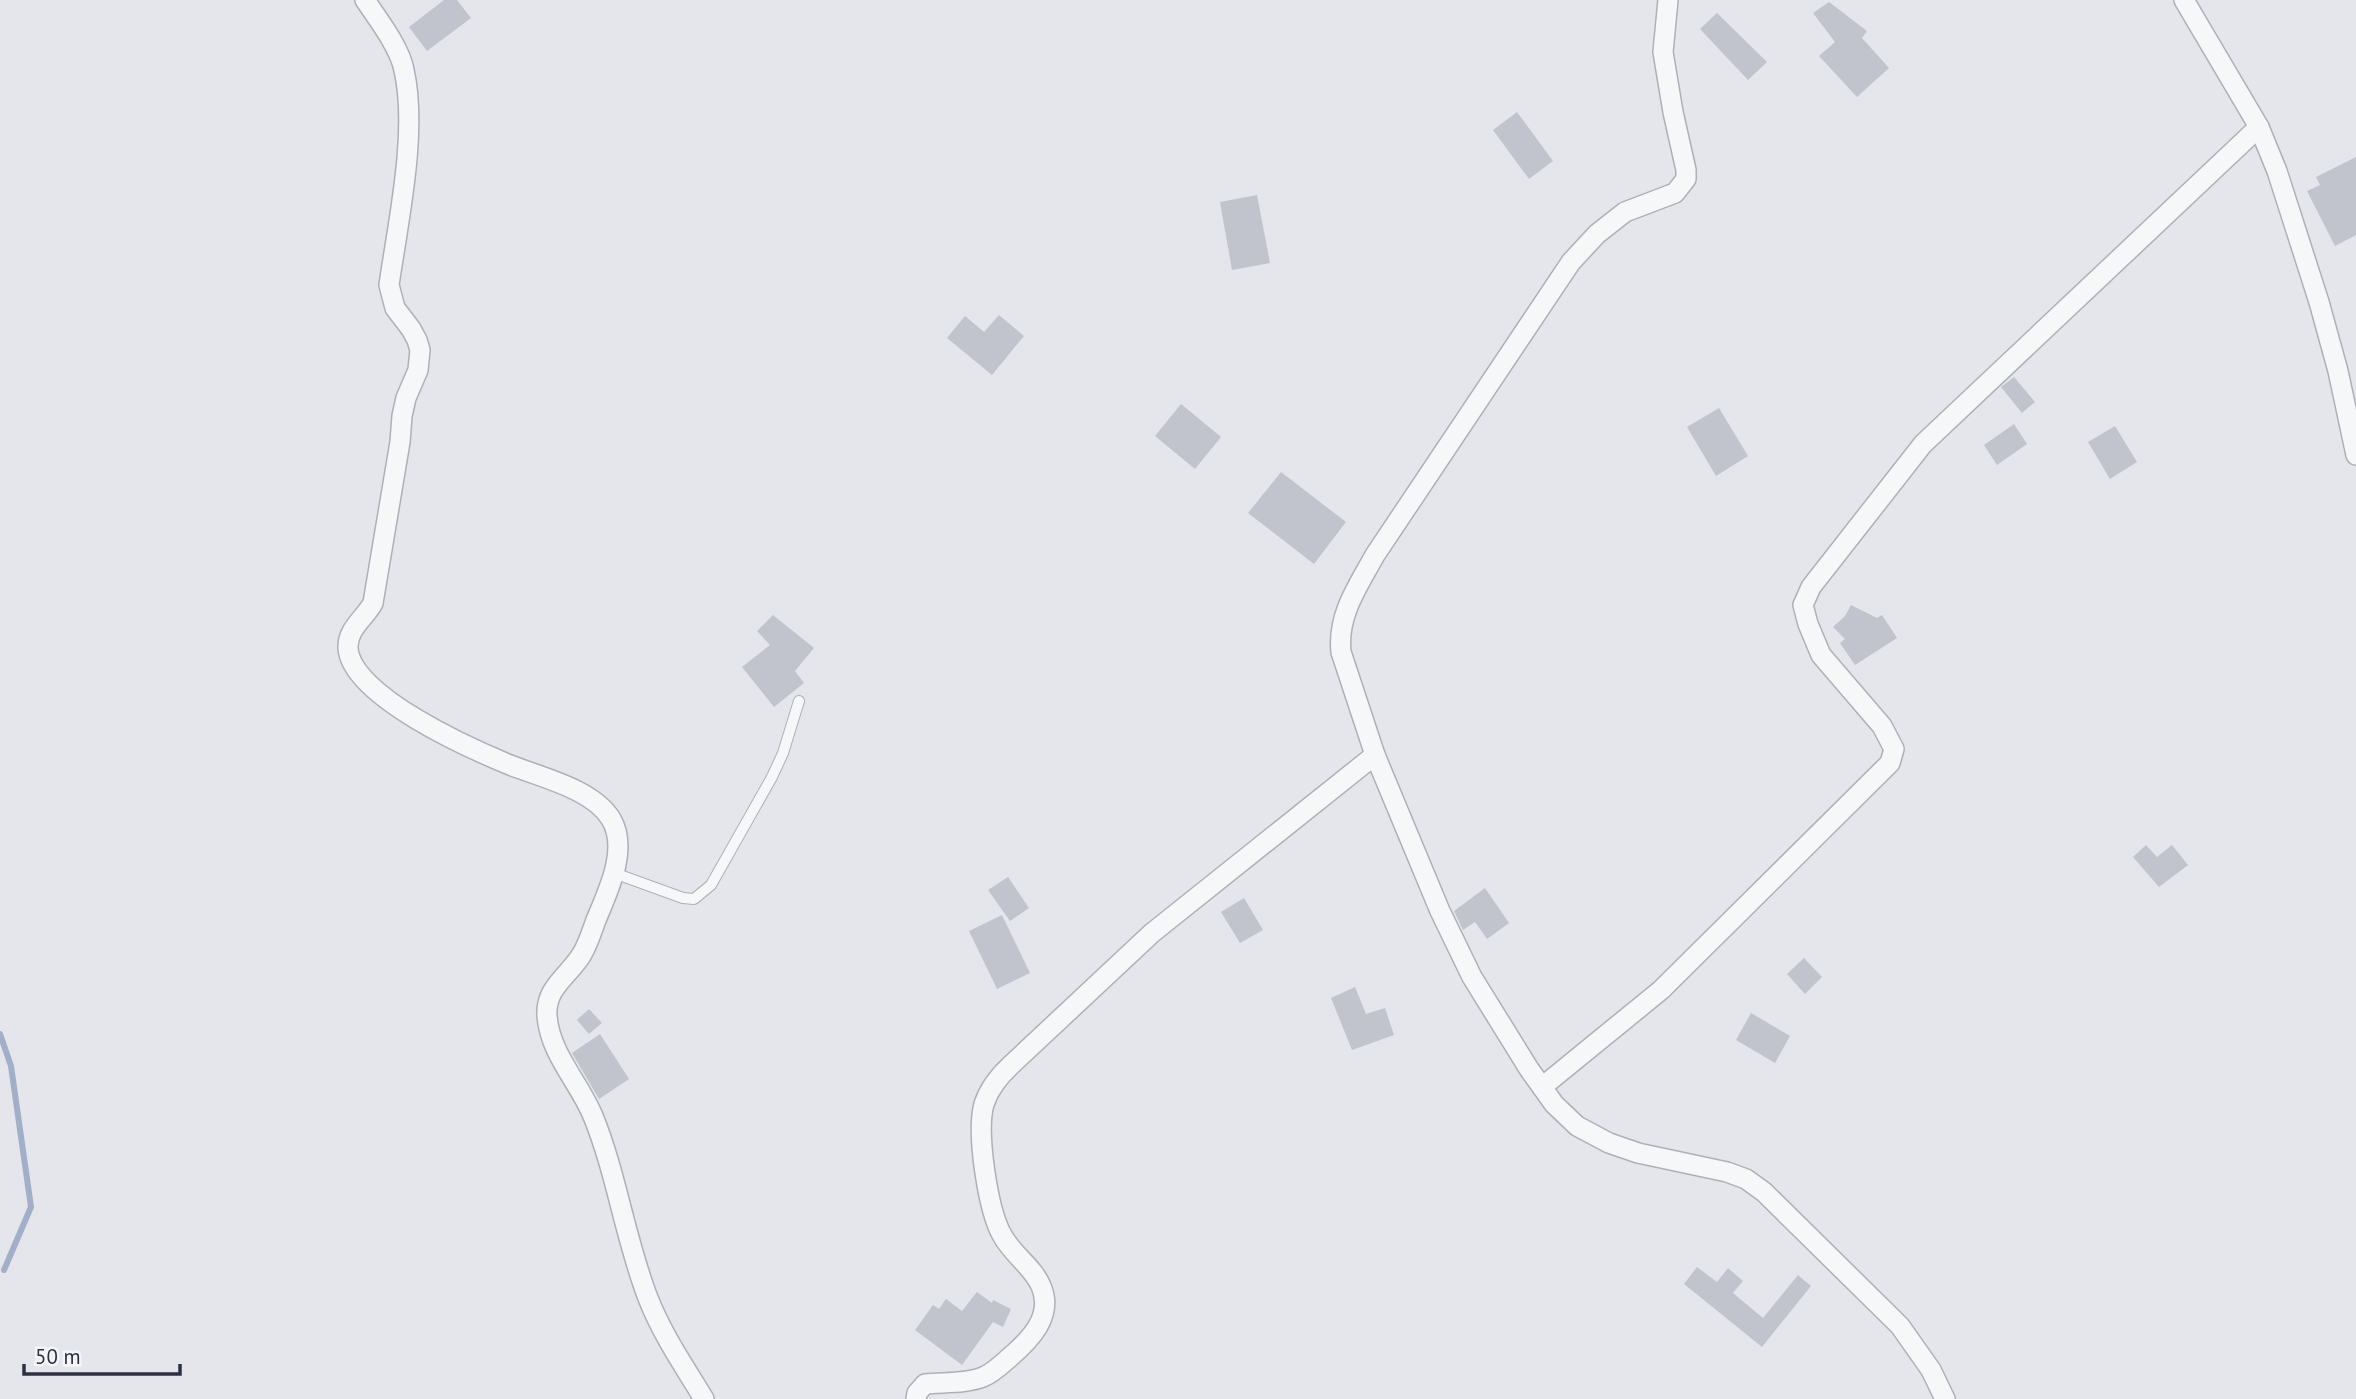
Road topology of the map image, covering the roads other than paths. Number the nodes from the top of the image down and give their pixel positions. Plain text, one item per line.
1 (365, 0) edge
2 (1668, 0) edge
3 (2184, 0) edge
4 (2259, 127) junction
5 (2356, 455) edge
6 (799, 701) dead end
7 (1375, 755) junction
8 (614, 873) junction
9 (1542, 1087) junction
10 (704, 1399) edge
11 (916, 1399) edge
12 (1945, 1399) edge

1 - 8 street
2 - 7 street
3 - 4 street
4 - 5 street
4 - 9 street
6 - 8 lane
7 - 9 street
7 - 11 street
8 - 10 street
9 - 12 street

